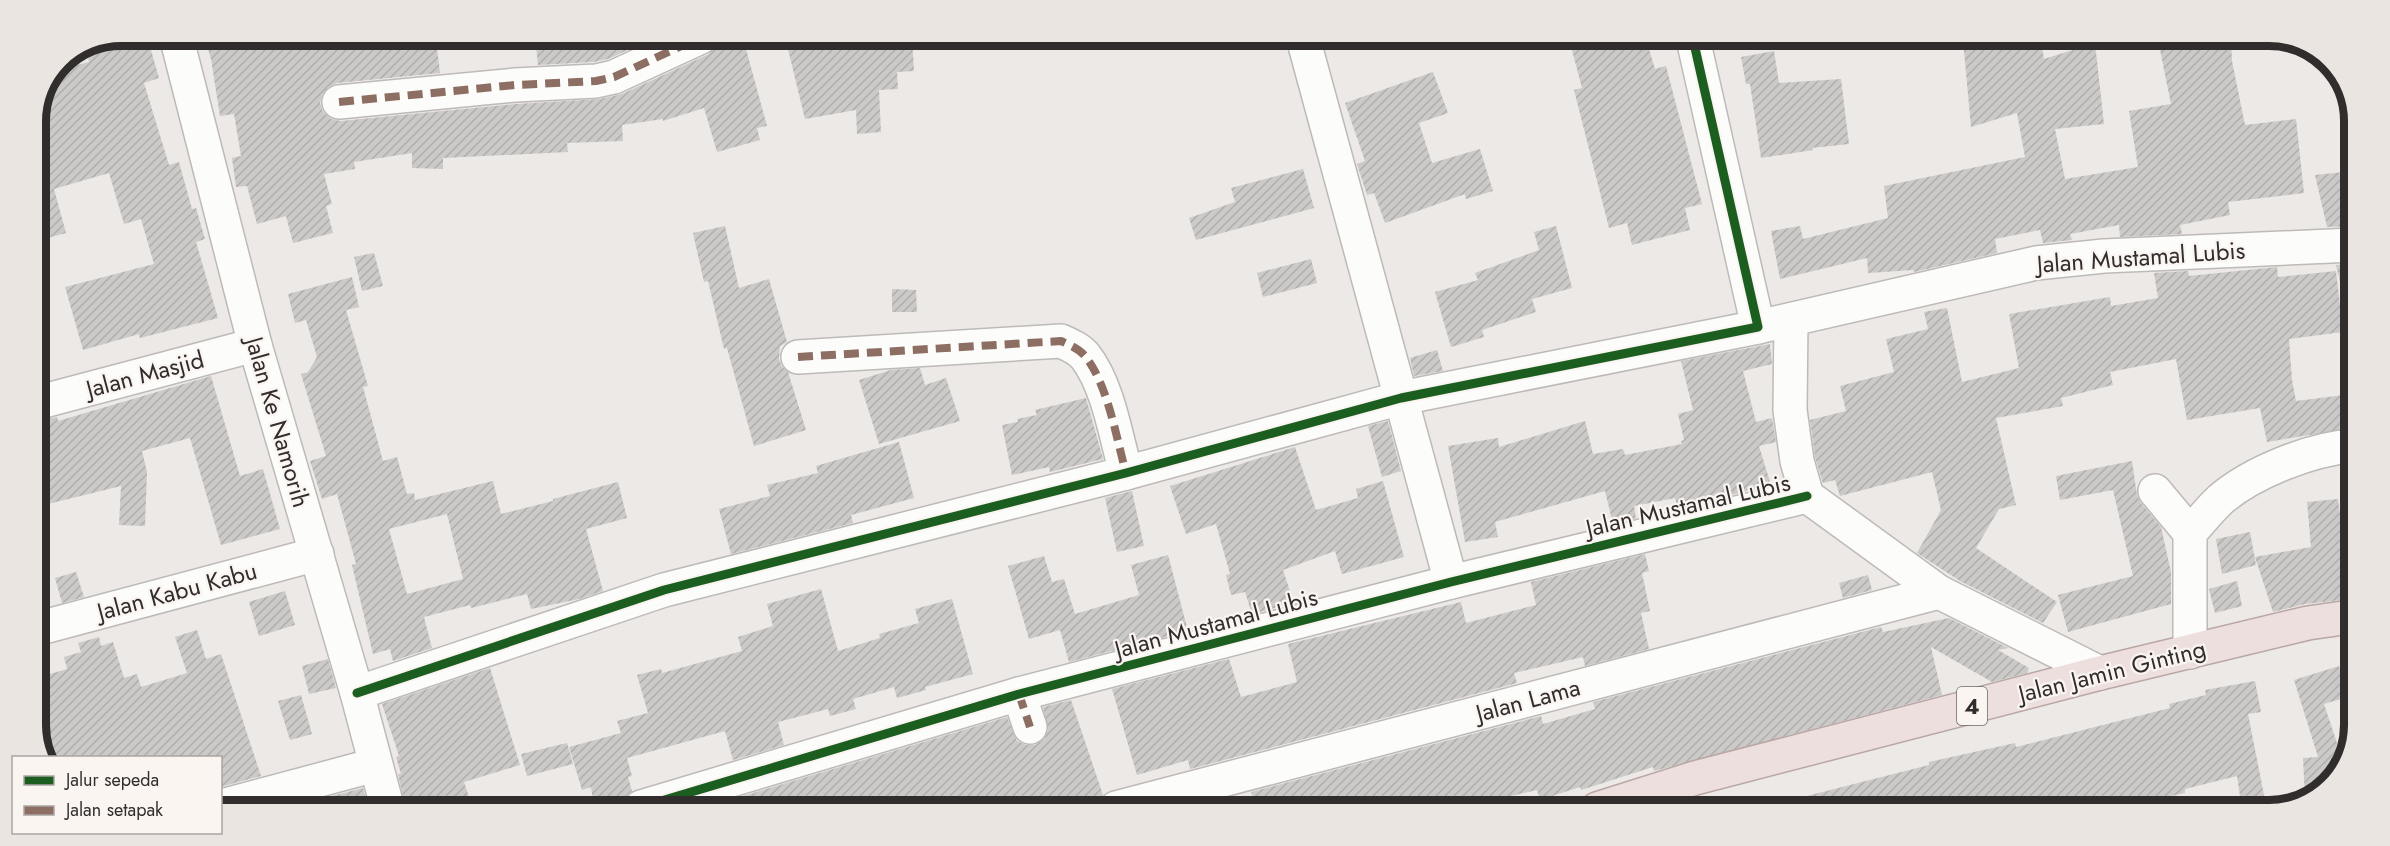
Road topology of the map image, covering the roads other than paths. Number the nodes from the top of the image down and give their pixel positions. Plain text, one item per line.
1 (179, 46) edge
2 (676, 46) edge
3 (1305, 46) edge
4 (1695, 46) edge
5 (339, 102) dead end
6 (2343, 244) edge
7 (1791, 320) junction
8 (1758, 327) junction
9 (255, 345) junction
10 (798, 357) dead end
11 (1401, 398) junction
12 (46, 400) edge
13 (2344, 447) edge
14 (1126, 472) junction
15 (2155, 491) dead end
16 (1807, 496) junction
17 (2190, 533) junction
18 (317, 554) junction
19 (1451, 582) junction
20 (1939, 592) junction
21 (2344, 618) edge
22 (47, 625) edge
23 (2190, 652) junction
24 (2100, 673) junction
25 (357, 693) junction
26 (1019, 694) junction
27 (1030, 727) dead end
28 (375, 765) junction
29 (244, 800) edge
30 (385, 800) edge
31 (664, 800) edge
32 (1146, 800) edge
33 (1626, 800) edge

1 - 9 street, Jalan Ke Namorih
2 - 5 street
3 - 11 street
4 - 8 street
6 - 7 street, Jalan Mustamal Lubis
7 - 8 street, Jalan Mustamal Lubis
7 - 16 street, Jalan Mustamal Lubis
8 - 11 street, Jalan Mustamal Lubis
9 - 12 street, Jalan Masjid
9 - 18 street, Jalan Ke Namorih
10 - 14 street
11 - 14 street, Jalan Mustamal Lubis
11 - 19 street
13 - 17 street
14 - 25 street, Jalan Mustamal Lubis
15 - 17 street
16 - 19 street, Jalan Mustamal Lubis
16 - 20 street, Jalan Mustamal Lubis
17 - 23 street
18 - 22 street, Jalan Kabu Kabu
18 - 25 street, Jalan Ke Namorih
19 - 26 street, Jalan Mustamal Lubis
20 - 24 street, Jalan Mustamal Lubis
20 - 32 street, Jalan Lama
21 - 23 highway, Jalan Jamin Ginting / 4
23 - 24 highway, Jalan Jamin Ginting / 4
24 - 33 highway, Jalan Jamin Ginting / 4
25 - 28 street, Jalan Ke Namorih
26 - 27 street
26 - 31 street, Jalan Mustamal Lubis
28 - 29 street
28 - 30 street, Jalan Ke Namorih

